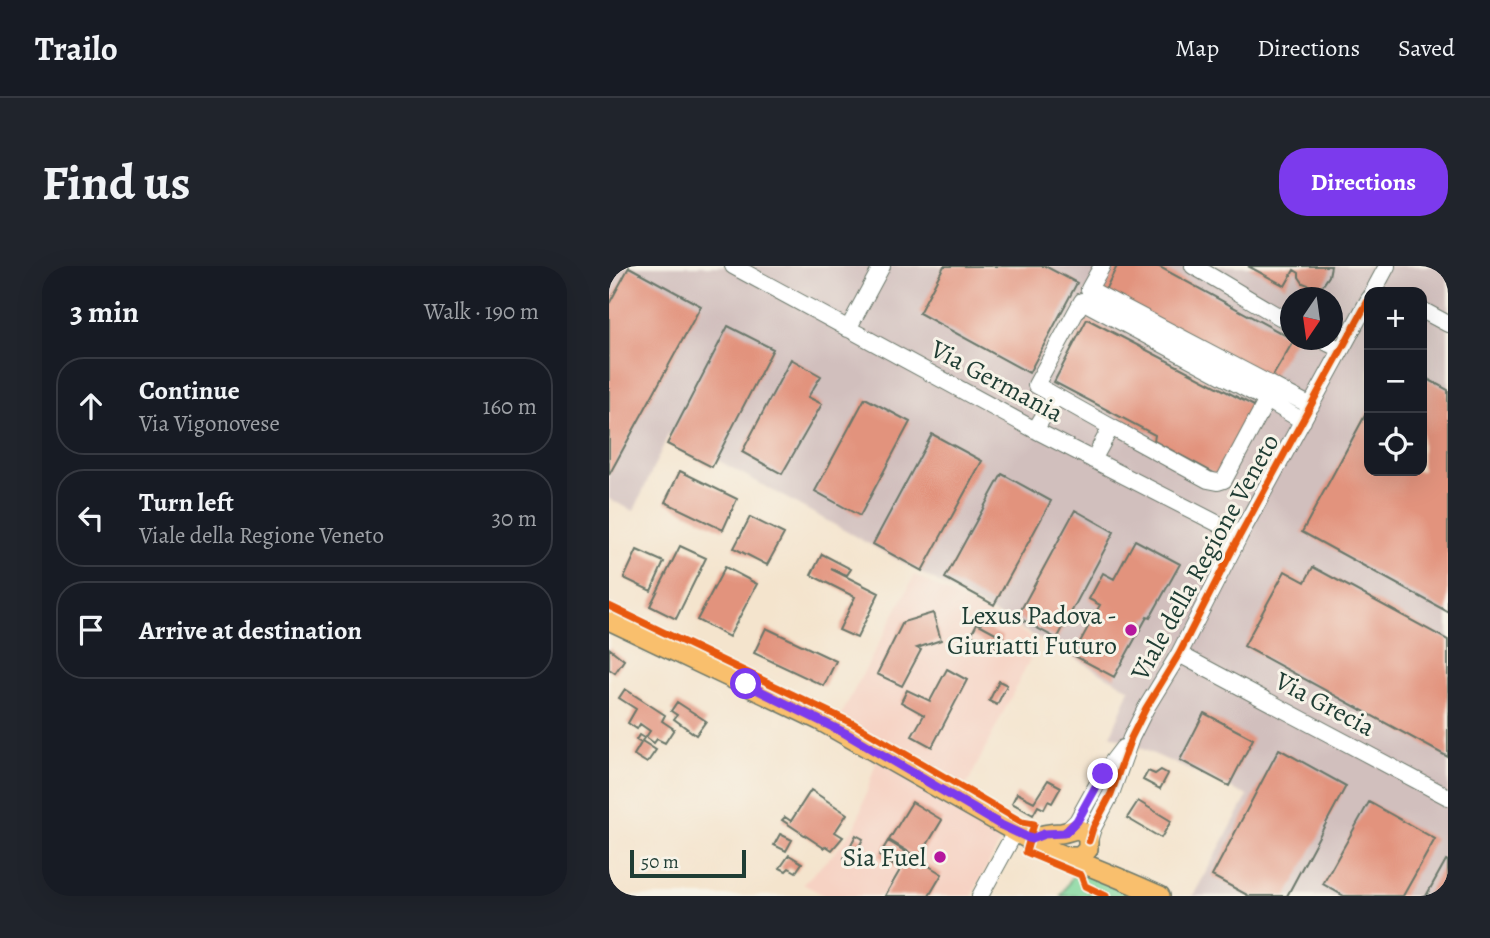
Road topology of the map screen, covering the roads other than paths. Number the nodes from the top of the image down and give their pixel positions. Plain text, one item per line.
1 (733, 266) edge
2 (882, 266) edge
3 (1102, 266) edge
4 (1193, 266) edge
5 (1387, 266) edge
6 (1379, 287) edge
7 (1427, 313) edge
8 (1364, 314) edge
9 (1280, 317) edge
10 (1448, 324) edge
11 (848, 329) junction
12 (1343, 348) edge
13 (1342, 350) edge
14 (1056, 396) junction
15 (1267, 400) junction
16 (1307, 413) junction
17 (1111, 427) junction
18 (1035, 429) junction
19 (1093, 460) junction
20 (1240, 535) junction
21 (609, 620) edge
22 (1179, 654) junction
23 (1131, 738) junction
24 (1448, 797) edge
25 (1066, 831) junction
26 (1023, 836) junction
27 (1089, 845) junction
28 (1068, 856) junction
29 (1111, 873) junction
30 (980, 896) edge
31 (1160, 896) edge

1 - 11 street, Via Germania
2 - 11 street
3 - 16 street
4 - 9 street
5 - 6 street, Viale della Regione Veneto
7 - 10 street
8 - 12 street, Viale della Regione Veneto
11 - 18 street, Via Germania
13 - 16 street, Viale della Regione Veneto
14 - 15 street
14 - 17 street
14 - 18 street
15 - 16 street
15 - 17 street
16 - 20 street, Viale della Regione Veneto
17 - 19 street
18 - 19 street, Via Germania
19 - 20 street, Via Germania
20 - 22 street, Viale della Regione Veneto
21 - 26 main road
22 - 23 street, Viale della Regione Veneto
22 - 24 street, Via Grecia
23 - 25 street, Viale della Regione Veneto
23 - 27 street, Viale della Regione Veneto
25 - 26 main road
25 - 27 main road
25 - 28 main road
26 - 28 main road
26 - 30 street
27 - 28 main road
27 - 29 main road
28 - 29 main road
29 - 31 main road

